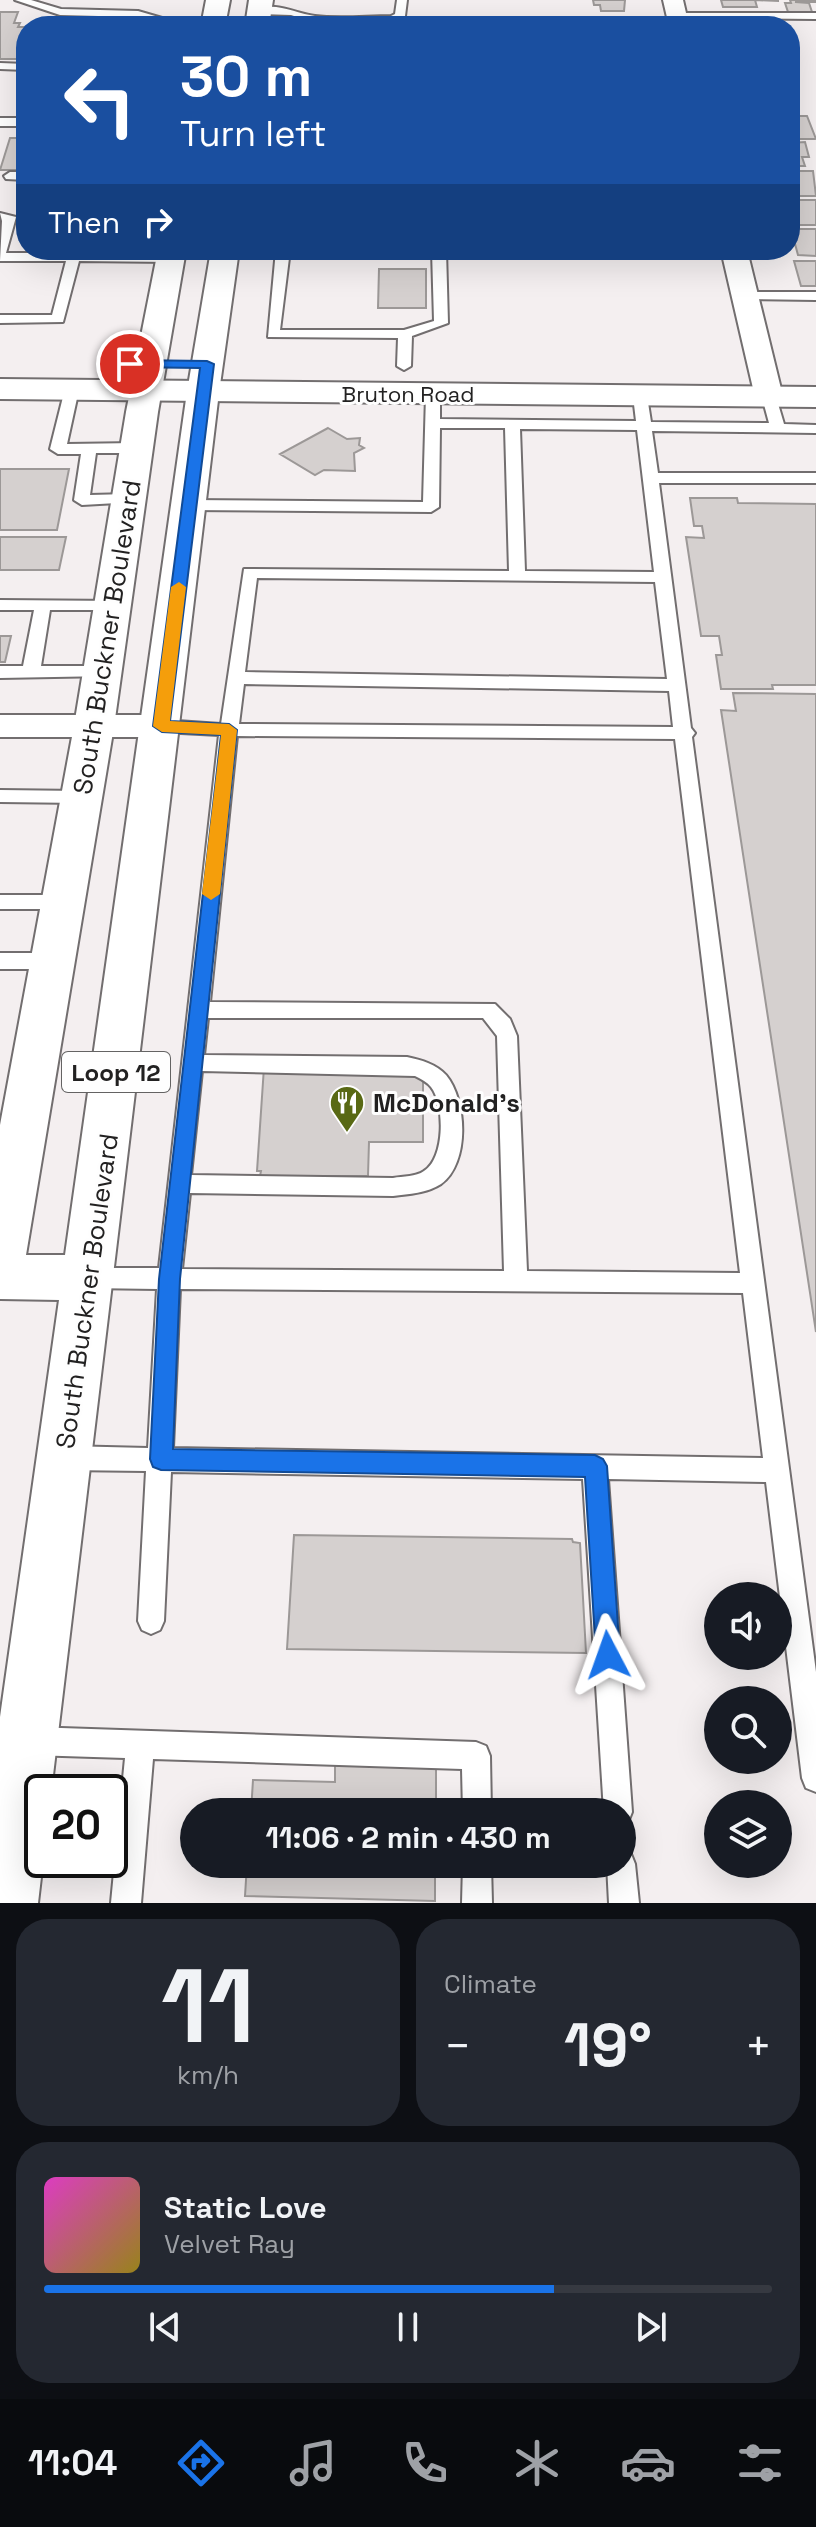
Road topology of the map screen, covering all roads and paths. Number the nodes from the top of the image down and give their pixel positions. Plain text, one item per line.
1 (20, 0) edge
2 (293, 6) edge
3 (259, 12) edge
4 (676, 14) edge
5 (144, 16) edge
6 (816, 16) edge
7 (10, 176) dead end
8 (16, 176) edge
9 (9, 215) edge
10 (0, 254) edge
11 (73, 260) edge
12 (171, 260) edge
13 (223, 260) edge
14 (282, 260) edge
15 (439, 260) edge
16 (736, 260) edge
17 (745, 296) junction
18 (816, 296) edge
19 (0, 319) edge
20 (405, 334) junction
21 (0, 364) edge
22 (404, 366) junction
23 (816, 368) edge
24 (149, 377) junction
25 (205, 378) junction
26 (765, 382) junction
27 (0, 389) edge
28 (72, 389) junction
29 (816, 397) edge
30 (433, 409) junction
31 (642, 411) junction
32 (512, 424) junction
33 (778, 428) junction
34 (816, 429) edge
35 (137, 448) junction
36 (89, 449) junction
37 (652, 478) junction
38 (816, 478) edge
39 (129, 499) junction
40 (189, 505) junction
41 (517, 576) junction
42 (665, 577) junction
43 (0, 605) edge
44 (43, 605) junction
45 (113, 605) junction
46 (0, 672) edge
47 (31, 672) junction
48 (103, 672) junction
49 (236, 678) junction
50 (678, 685) junction
51 (0, 726) edge
52 (94, 726) junction
53 (162, 726) junction
54 (229, 730) junction
55 (686, 733) junction
56 (0, 796) edge
57 (81, 797) junction
58 (0, 902) edge
59 (63, 902) junction
60 (0, 961) edge
61 (53, 961) junction
62 (199, 1010) junction
63 (193, 1063) junction
64 (12, 1124) edge
65 (180, 1184) junction
66 (5, 1202) edge
67 (0, 1261) edge
68 (0, 1277) edge
69 (88, 1278) junction
70 (169, 1279) junction
71 (516, 1281) junction
72 (754, 1283) junction
73 (65, 1458) junction
74 (161, 1459) junction
75 (595, 1466) junction
76 (778, 1470) junction
77 (151, 1621) dead end
78 (27, 1741) junction
79 (140, 1745) junction
80 (816, 1778) edge
81 (477, 1798) edge
82 (617, 1798) edge
83 (477, 1878) edge
84 (622, 1878) edge
85 (6, 1903) edge
86 (126, 1903) edge
87 (477, 1903) edge
88 (624, 1903) edge

1 - 5 lane
2 - 3 lane
4 - 6 lane
7 - 8 lane
9 - 10 lane
11 - 19 lane
12 - 24 main road, South Buckner Boulevard / Loop 12
13 - 25 main road, South Buckner Boulevard / Loop 12
14 - 20 lane
15 - 20 lane
16 - 17 street
17 - 18 lane
17 - 26 street
20 - 22 lane
21 - 24 main road, Bruton Road
22 - 25 main road, Bruton Road
22 - 26 main road, Bruton Road
23 - 26 main road, Bruton Road
24 - 25 main road, Bruton Road
24 - 28 main road, Bruton Road
24 - 35 main road, South Buckner Boulevard / Loop 12
25 - 30 main road, Bruton Road
25 - 40 main road, South Buckner Boulevard / Loop 12
26 - 29 main road, Bruton Road
26 - 31 main road, Bruton Road
26 - 33 lane
27 - 28 main road, Bruton Road
28 - 36 lane
30 - 31 main road, Bruton Road
30 - 32 lane
30 - 40 lane
31 - 32 lane
31 - 33 lane
31 - 37 lane
32 - 41 lane
33 - 34 lane
35 - 36 lane
35 - 39 main road, South Buckner Boulevard / Loop 12
36 - 39 lane
37 - 38 lane
37 - 42 lane
39 - 45 main road, South Buckner Boulevard / Loop 12
40 - 53 main road, South Buckner Boulevard / Loop 12
41 - 42 lane
41 - 49 lane
42 - 50 lane
43 - 44 lane
44 - 45 lane
44 - 47 lane
45 - 48 main road, South Buckner Boulevard / Loop 12
46 - 47 lane
47 - 48 lane
48 - 52 main road, South Buckner Boulevard / Loop 12
49 - 50 lane
49 - 54 lane
50 - 55 lane
51 - 52 street
52 - 53 street
52 - 57 main road, South Buckner Boulevard / Loop 12
53 - 54 lane
53 - 69 main road, South Buckner Boulevard / Loop 12
54 - 55 lane
54 - 62 lane
55 - 72 lane
56 - 57 lane
57 - 59 main road, South Buckner Boulevard / Loop 12
58 - 59 lane
59 - 61 main road, South Buckner Boulevard / Loop 12
60 - 61 lane
61 - 64 main road, South Buckner Boulevard / Loop 12
62 - 63 lane
62 - 71 lane
63 - 65 lane
63 - 65 lane
64 - 66 main road, South Buckner Boulevard / Loop 12
65 - 70 lane
66 - 67 main road, South Buckner Boulevard / Loop 12
68 - 69 main road
69 - 70 lane
69 - 73 main road, South Buckner Boulevard / Loop 12
70 - 71 lane
70 - 74 lane
71 - 72 lane
72 - 76 lane
73 - 74 lane
73 - 78 main road, South Buckner Boulevard / Loop 12
74 - 75 lane
74 - 77 lane
75 - 76 lane
75 - 82 lane
76 - 80 lane
78 - 79 lane
78 - 85 main road, South Buckner Boulevard / Loop 12
79 - 81 lane
79 - 86 lane
83 - 87 lane
84 - 88 lane

